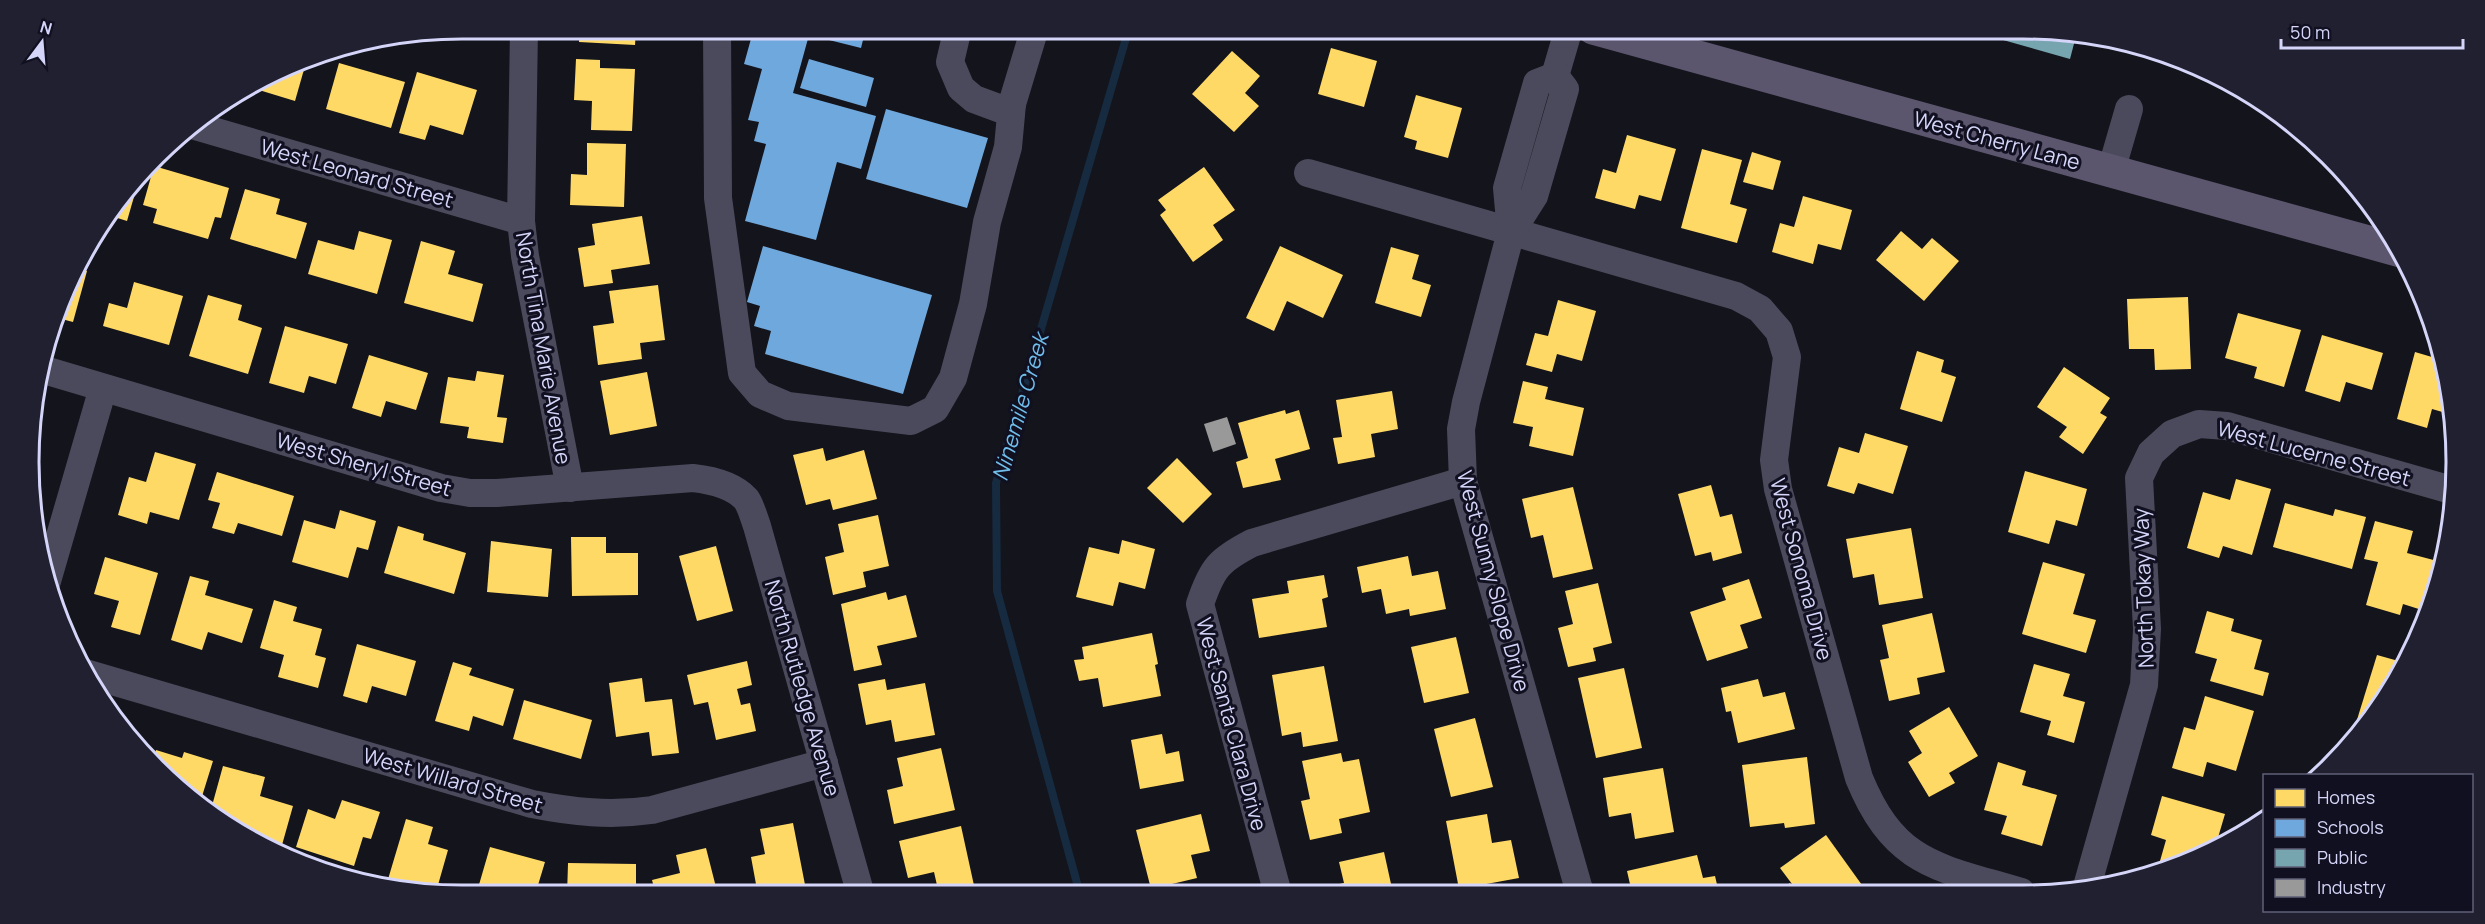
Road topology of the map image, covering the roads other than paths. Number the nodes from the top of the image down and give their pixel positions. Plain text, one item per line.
1 (524, 39) edge
2 (717, 39) edge
3 (955, 39) edge
4 (1032, 39) edge
5 (1566, 39) edge
6 (1633, 39) edge
7 (1012, 105) junction
8 (2129, 109) dead end
9 (203, 127) edge
10 (2111, 171) junction
11 (1308, 173) dead end
12 (521, 221) junction
13 (1511, 231) junction
14 (2381, 238) edge
15 (49, 371) edge
16 (103, 388) junction
17 (2172, 434) joint
18 (1463, 481) junction
19 (570, 488) junction
20 (2445, 488) edge
21 (731, 489) joint
22 (52, 565) edge
23 (97, 676) edge
24 (824, 763) junction
25 (2089, 879) edge
26 (858, 885) edge
27 (1276, 885) edge
28 (1578, 885) edge
29 (1999, 885) edge

1 - 12 street, North Tina Marie Avenue
2 - 7 street
3 - 7 street
4 - 7 street
5 - 13 street, West Sunny Slope Drive
6 - 10 main road, West Cherry Lane
8 - 10 street
9 - 12 street, West Leonard Street
10 - 14 main road, West Cherry Lane
11 - 13 street, West Sonoma Drive
12 - 19 street, North Tina Marie Avenue
13 - 18 street, West Sunny Slope Drive
13 - 29 street, West Sonoma Drive
15 - 16 street, West Sheryl Street
16 - 19 street, West Sheryl Street
16 - 22 street
17 - 20 street, West Lucerne Street
17 - 25 street, North Tokay Way
18 - 27 street, West Santa Clara Drive
18 - 28 street, West Sunny Slope Drive
19 - 21 street, West Sheryl Street
21 - 24 street, North Rutledge Avenue
23 - 24 street, West Willard Street
24 - 26 street, North Rutledge Avenue

